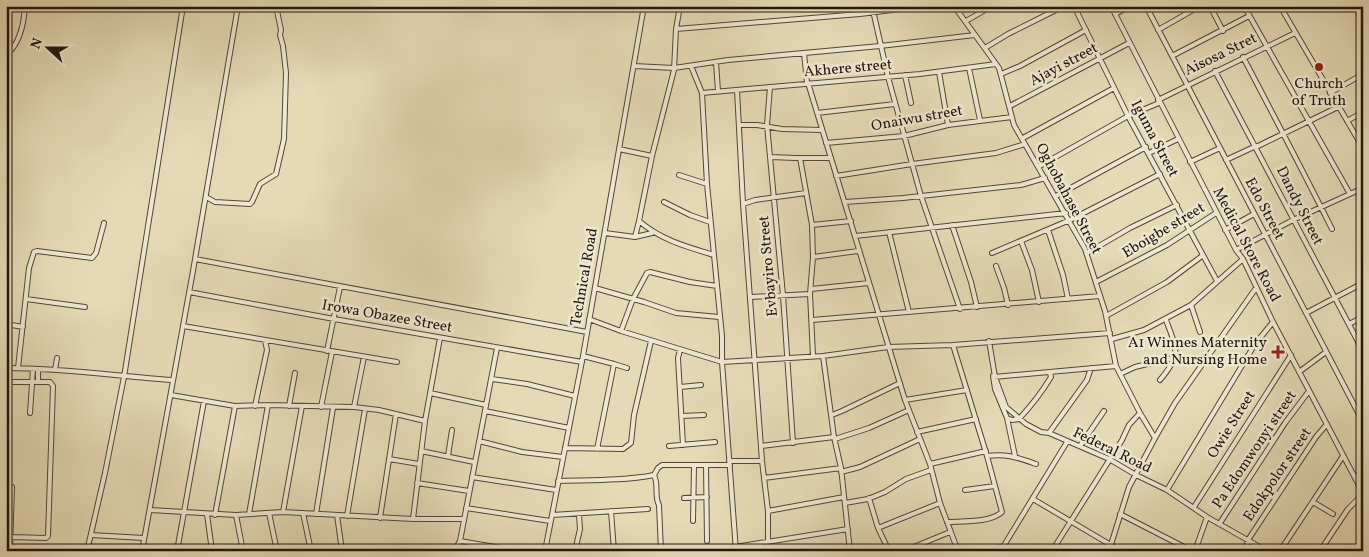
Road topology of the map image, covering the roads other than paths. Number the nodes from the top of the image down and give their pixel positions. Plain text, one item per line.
1 (25, 6) edge
2 (183, 6) edge
3 (238, 6) edge
4 (276, 6) edge
5 (644, 6) edge
6 (680, 6) edge
7 (872, 6) edge
8 (924, 6) edge
9 (954, 6) edge
10 (992, 6) edge
11 (1064, 6) edge
12 (1074, 6) edge
13 (1111, 6) edge
14 (1130, 6) edge
15 (1146, 6) edge
16 (1200, 6) edge
17 (1210, 6) edge
18 (1244, 6) edge
19 (1287, 6) edge
20 (1355, 6) edge
21 (1281, 8) edge
22 (873, 12) junction
23 (1114, 14) junction
24 (1249, 16) junction
25 (966, 21) junction
26 (1363, 22) edge
27 (676, 30) junction
28 (1086, 30) junction
29 (1158, 30) junction
30 (1223, 31) junction
31 (1295, 33) junction
32 (975, 35) junction
33 (1129, 43) junction
34 (880, 46) junction
35 (1267, 46) junction
36 (985, 48) junction
37 (804, 53) junction
38 (6, 55) edge
39 (1172, 56) junction
40 (1243, 57) junction
41 (1100, 59) junction
42 (716, 62) junction
43 (996, 64) junction
44 (634, 66) junction
45 (691, 66) junction
46 (674, 68) junction
47 (969, 68) junction
48 (1215, 71) junction
49 (939, 72) junction
50 (1001, 74) junction
51 (1363, 74) edge
52 (904, 75) junction
53 (888, 77) junction
54 (808, 83) junction
55 (1187, 84) junction
56 (770, 87) junction
57 (1114, 88) junction
58 (736, 90) junction
59 (718, 91) junction
60 (702, 93) junction
61 (1330, 93) junction
62 (1158, 101) junction
63 (911, 103) dead end
64 (895, 104) junction
65 (1010, 106) junction
66 (1338, 107) junction
67 (1363, 112) edge
68 (817, 113) junction
69 (1012, 116) junction
70 (1128, 116) junction
71 (980, 120) junction
72 (1308, 121) junction
73 (1347, 121) junction
74 (739, 125) junction
75 (767, 125) junction
76 (948, 125) junction
77 (822, 130) junction
78 (1282, 134) junction
79 (904, 136) junction
80 (1022, 138) junction
81 (1178, 139) junction
82 (826, 143) junction
83 (1025, 144) junction
84 (1256, 146) junction
85 (1146, 147) junction
86 (1220, 148) junction
87 (1363, 148) edge
88 (619, 149) junction
89 (1149, 153) junction
90 (652, 156) junction
91 (771, 157) junction
92 (800, 158) junction
93 (830, 158) junction
94 (1226, 160) junction
95 (1190, 162) junction
96 (912, 164) junction
97 (1038, 167) junction
98 (1160, 174) junction
99 (679, 175) dead end
100 (836, 176) junction
101 (1046, 178) junction
102 (707, 184) junction
103 (1363, 188) edge
104 (806, 193) junction
105 (1350, 194) junction
106 (921, 196) junction
107 (1056, 196) junction
108 (206, 197) junction
109 (774, 197) junction
110 (215, 202) junction
111 (664, 202) dead end
112 (845, 202) junction
113 (743, 204) junction
114 (1177, 205) junction
115 (204, 206) junction
116 (1321, 208) junction
117 (1066, 213) junction
118 (1216, 213) junction
119 (1254, 214) junction
120 (1070, 220) junction
121 (1293, 220) junction
122 (639, 221) junction
123 (851, 221) junction
124 (710, 222) junction
125 (104, 223) dead end
126 (812, 225) junction
127 (952, 225) junction
128 (931, 228) junction
129 (1332, 229) dead end
130 (1048, 230) junction
131 (1190, 230) junction
132 (1226, 230) junction
133 (605, 232) junction
134 (889, 232) junction
135 (652, 233) junction
136 (1265, 235) junction
137 (855, 236) junction
138 (635, 237) junction
139 (1021, 241) junction
140 (1236, 250) junction
141 (858, 251) junction
142 (992, 253) dead end
143 (1087, 253) junction
144 (714, 255) junction
145 (1202, 256) junction
146 (813, 257) junction
147 (1243, 259) junction
148 (195, 260) junction
149 (996, 266) dead end
150 (1217, 281) junction
151 (1096, 282) junction
152 (869, 283) junction
153 (1363, 283) edge
154 (717, 286) junction
155 (340, 287) junction
156 (595, 288) junction
157 (1256, 288) junction
158 (811, 289) junction
159 (189, 292) junction
160 (810, 294) junction
161 (783, 296) junction
162 (1100, 296) junction
163 (1335, 296) junction
164 (751, 297) junction
165 (26, 299) junction
166 (633, 299) junction
167 (1068, 299) junction
168 (1039, 302) junction
169 (1008, 304) junction
170 (1191, 305) junction
171 (85, 307) dead end
172 (978, 307) junction
173 (960, 309) junction
174 (909, 312) junction
175 (1306, 313) junction
176 (879, 315) junction
177 (1106, 316) junction
178 (719, 317) junction
179 (1363, 317) edge
180 (334, 319) junction
181 (589, 319) junction
182 (812, 320) junction
183 (1166, 320) junction
184 (1273, 322) junction
185 (6, 324) edge
186 (1349, 324) junction
187 (184, 326) junction
188 (23, 327) junction
189 (621, 331) junction
190 (587, 332) junction
191 (1200, 332) dead end
192 (1110, 333) junction
193 (440, 338) junction
194 (1112, 339) junction
195 (266, 341) junction
196 (651, 341) junction
197 (989, 341) junction
198 (954, 345) junction
199 (888, 347) junction
200 (497, 348) junction
201 (680, 350) junction
202 (330, 351) junction
203 (1363, 351) edge
204 (1326, 352) junction
205 (1290, 355) junction
206 (583, 356) junction
207 (813, 356) junction
208 (823, 356) junction
209 (364, 357) junction
210 (1176, 357) junction
211 (57, 358) dead end
212 (787, 359) junction
213 (756, 360) junction
214 (397, 362) dead end
215 (582, 362) junction
216 (722, 362) junction
217 (614, 364) junction
218 (1116, 366) junction
219 (6, 368) edge
220 (18, 368) junction
221 (627, 368) dead end
222 (1091, 368) junction
223 (33, 369) junction
224 (38, 369) junction
225 (56, 370) junction
226 (1299, 372) junction
227 (295, 373) dead end
228 (1050, 373) junction
229 (1120, 374) junction
230 (994, 376) junction
231 (124, 377) junction
232 (492, 379) junction
233 (172, 380) junction
234 (1160, 380) dead end
235 (6, 382) edge
236 (32, 382) junction
237 (38, 382) junction
238 (900, 383) junction
239 (701, 385) dead end
240 (680, 387) junction
241 (967, 390) junction
242 (1309, 390) junction
243 (430, 393) junction
244 (171, 395) junction
245 (575, 396) junction
246 (905, 400) junction
247 (204, 401) junction
248 (268, 405) junction
249 (486, 405) junction
250 (235, 406) junction
251 (255, 406) junction
252 (289, 406) junction
253 (302, 406) junction
254 (321, 407) junction
255 (354, 407) junction
256 (333, 408) junction
257 (365, 408) junction
258 (909, 410) junction
259 (485, 411) junction
260 (1104, 411) dead end
261 (30, 413) dead end
262 (1140, 413) junction
263 (396, 414) junction
264 (704, 415) dead end
265 (832, 415) junction
266 (681, 416) junction
267 (1007, 418) junction
268 (976, 419) junction
269 (1019, 419) junction
270 (425, 421) junction
271 (1363, 422) edge
272 (1327, 424) junction
273 (569, 428) junction
274 (452, 430) dead end
275 (917, 432) junction
276 (1049, 434) junction
277 (834, 438) junction
278 (1155, 438) junction
279 (920, 440) junction
280 (479, 442) junction
281 (715, 442) dead end
282 (1068, 442) junction
283 (793, 443) junction
284 (682, 445) junction
285 (669, 446) dead end
286 (761, 446) junction
287 (1080, 446) junction
288 (565, 448) junction
289 (597, 449) junction
290 (421, 451) junction
291 (986, 452) junction
292 (448, 456) junction
293 (988, 456) junction
294 (1015, 456) junction
295 (1343, 456) junction
296 (563, 457) junction
297 (1109, 459) junction
298 (389, 460) junction
299 (762, 461) junction
300 (474, 462) junction
301 (729, 463) junction
302 (420, 464) junction
303 (930, 464) junction
304 (1036, 464) dead end
305 (694, 466) junction
306 (706, 466) junction
307 (841, 470) junction
308 (931, 470) junction
309 (1363, 472) edge
310 (654, 475) junction
311 (1136, 476) junction
312 (472, 477) junction
313 (1355, 477) junction
314 (764, 478) junction
315 (558, 481) junction
316 (417, 483) junction
317 (995, 486) junction
318 (6, 487) edge
319 (556, 490) junction
320 (964, 490) dead end
321 (1167, 490) junction
322 (470, 491) junction
323 (1363, 493) edge
324 (707, 497) junction
325 (844, 497) junction
326 (684, 498) dead end
327 (694, 498) junction
328 (869, 498) junction
329 (1032, 499) junction
330 (1314, 502) junction
331 (845, 503) junction
332 (940, 503) junction
333 (1194, 507) junction
334 (466, 508) junction
335 (648, 509) dead end
336 (150, 510) junction
337 (6, 511) edge
338 (12, 511) junction
339 (611, 511) junction
340 (768, 511) junction
341 (184, 512) junction
342 (283, 512) junction
343 (270, 513) junction
344 (303, 513) junction
345 (207, 514) junction
346 (249, 514) junction
347 (316, 514) junction
348 (579, 514) junction
349 (1120, 514) junction
350 (1333, 514) dead end
351 (216, 515) junction
352 (236, 515) junction
353 (552, 515) junction
354 (337, 516) junction
355 (347, 516) junction
356 (1207, 517) junction
357 (380, 518) junction
358 (413, 519) junction
359 (464, 519) junction
360 (693, 520) dead end
361 (550, 521) junction
362 (947, 522) junction
363 (1072, 522) junction
364 (1220, 523) junction
365 (878, 528) junction
366 (848, 529) junction
367 (950, 532) junction
368 (91, 535) junction
369 (11, 536) junction
370 (144, 538) junction
371 (1248, 540) junction
372 (460, 541) junction
373 (707, 541) dead end
374 (768, 543) junction
375 (1363, 543) edge
376 (1110, 545) junction
377 (1003, 547) junction
378 (9, 549) edge
379 (500, 549) edge
380 (736, 549) edge
381 (87, 551) edge
382 (142, 551) edge
383 (178, 551) edge
384 (212, 551) edge
385 (243, 551) edge
386 (277, 551) edge
387 (312, 551) edge
388 (342, 551) edge
389 (428, 551) edge
390 (433, 551) edge
391 (518, 551) edge
392 (545, 551) edge
393 (575, 551) edge
394 (614, 551) edge
395 (661, 551) edge
396 (850, 551) edge
397 (889, 551) edge
398 (904, 551) edge
399 (958, 551) edge
400 (976, 551) edge
401 (1012, 551) edge
402 (1053, 551) edge
403 (1109, 551) edge
404 (1121, 551) edge
405 (1194, 551) edge
406 (1245, 551) edge
407 (1267, 551) edge
408 (1280, 551) edge
409 (1320, 551) edge
410 (1358, 551) edge

1 - 38 street
2 - 231 street
3 - 108 street
4 - 110 street
5 - 44 street, Technical Road
6 - 27 street
7 - 22 street
8 - 22 street
9 - 25 street, Oghobahase Street
10 - 25 street
11 - 36 street
12 - 28 street, Iguma Street
13 - 23 street, Medical Store Road
14 - 23 street
15 - 29 street, Edo Street
16 - 29 street
17 - 30 street
18 - 24 street
19 - 21 street
20 - 26 street
21 - 31 street
22 - 27 street
22 - 34 street
23 - 33 street, Medical Store Road
24 - 30 street
24 - 35 street
25 - 32 street, Oghobahase Street
27 - 46 street
28 - 41 street, Iguma Street
28 - 50 street
29 - 39 street, Edo Street
30 - 39 street
31 - 35 street, Aisosa Stret
31 - 61 street
32 - 34 street
32 - 36 street, Oghobahase Street
33 - 41 street, Ajayi street
33 - 62 street, Medical Store Road
34 - 37 street
34 - 53 street
35 - 40 street, Aisosa Stret
35 - 72 street
36 - 43 street, Oghobahase Street
37 - 42 street
37 - 54 street
39 - 55 street, Edo Street
40 - 48 street, Aisosa Stret
40 - 78 street
41 - 57 street, Iguma Street
41 - 65 street, Ajayi street
42 - 45 street
42 - 59 street
43 - 47 street, Akhere street
43 - 50 street, Oghobahase Street
44 - 46 street
44 - 88 street, Technical Road
45 - 46 street
45 - 60 street
46 - 90 street
47 - 49 street, Akhere street
47 - 71 street
48 - 55 street, Aisosa Stret
48 - 84 street, Dandy Street
49 - 52 street, Akhere street
49 - 76 street
50 - 65 street, Oghobahase Street
51 - 61 street
52 - 53 street, Akhere street
52 - 63 street
53 - 54 street, Akhere street
53 - 64 street
54 - 56 street, Akhere street
54 - 68 street
55 - 62 street, Aisosa Stret
55 - 86 street, Edo Street
56 - 58 street, Akhere street
56 - 75 street, Evbayiro Street
57 - 70 street, Iguma Street
57 - 80 street
58 - 59 street, Akhere street
58 - 74 street
59 - 60 street, Akhere street
60 - 102 street
61 - 66 street
62 - 70 street, Aisosa Stret
62 - 81 street, Medical Store Road
64 - 68 street
64 - 79 street
65 - 69 street, Oghobahase Street
66 - 72 street
66 - 73 street
67 - 73 street
68 - 77 street
69 - 71 street, Onaiwu street
69 - 80 street, Oghobahase Street
70 - 85 street, Iguma Street
70 - 97 street, Aisosa Stret
71 - 76 street, Onaiwu street
72 - 78 street
72 - 105 street
73 - 87 street
74 - 75 street
74 - 113 street
75 - 77 street
75 - 91 street, Evbayiro Street
76 - 79 street, Onaiwu street
77 - 82 street
78 - 84 street
78 - 116 street
79 - 82 street, Onaiwu street
79 - 96 street
80 - 83 street, Oghobahase Street
81 - 89 street
81 - 95 street, Medical Store Road
82 - 93 street
83 - 96 street
83 - 97 street, Oghobahase Street
84 - 94 street
84 - 121 street, Dandy Street
85 - 89 street, Iguma Street
85 - 107 street
86 - 94 street, Edo Street
86 - 95 street
88 - 90 street
88 - 133 street, Technical Road
89 - 98 street, Iguma Street
90 - 122 street
91 - 92 street
91 - 109 street, Evbayiro Street
92 - 93 street
92 - 104 street
93 - 100 street
94 - 119 street, Edo Street
95 - 118 street, Medical Store Road
96 - 100 street
96 - 106 street
97 - 101 street, Oghobahase Street
98 - 114 street, Iguma Street
98 - 120 street
99 - 102 street
100 - 112 street
101 - 106 street
101 - 107 street, Oghobahase Street
102 - 124 street
103 - 105 street
104 - 109 street
104 - 126 street
105 - 116 street
106 - 112 street
106 - 128 street
107 - 117 street, Oghobahase Street
108 - 110 street
108 - 115 street
109 - 113 street
109 - 161 street, Evbayiro Street
110 - 115 street
111 - 124 street
112 - 123 street
113 - 164 street
114 - 131 street, Iguma Street
114 - 143 street
115 - 148 street
116 - 121 street
116 - 129 street
117 - 120 street, Oghobahase Street
117 - 127 street
118 - 131 street, Eboigbe street
118 - 132 street, Medical Store Road
119 - 132 street
119 - 136 street, Edo Street
120 - 130 street
120 - 143 street, Oghobahase Street
121 - 136 street
121 - 163 street, Dandy Street
122 - 135 street
122 - 138 street
123 - 126 street
123 - 137 street
124 - 144 street
125 - 165 street
126 - 146 street
127 - 128 street
127 - 172 street
128 - 134 street
128 - 173 street
130 - 139 street
130 - 167 street
131 - 145 street, Iguma Street
131 - 151 street, Eboigbe street
132 - 140 street, Medical Store Road
133 - 138 street
133 - 156 street, Technical Road
134 - 137 street
134 - 174 street
135 - 138 street
135 - 144 street
136 - 140 street
136 - 175 street, Edo Street
137 - 141 street
139 - 142 street
139 - 168 street
140 - 147 street, Medical Store Road
141 - 146 street
141 - 152 street
143 - 151 street, Oghobahase Street
144 - 154 street
145 - 150 street, Iguma Street
145 - 177 street
146 - 158 street
147 - 150 street
147 - 157 street, Medical Store Road
148 - 155 street
148 - 159 street
149 - 169 street
150 - 170 street
151 - 162 street, Oghobahase Street
152 - 158 street
152 - 176 street
153 - 163 street
154 - 166 street
154 - 178 street
155 - 180 street
155 - 190 street
156 - 166 street
156 - 181 street, Technical Road
157 - 184 street, Medical Store Road
157 - 278 street
158 - 160 street
159 - 180 street, Irowa Obazee Street
159 - 187 street
160 - 161 street
160 - 182 street
161 - 164 street
161 - 212 street, Evbayiro Street
162 - 167 street
162 - 177 street, Oghobahase Street
163 - 175 street
163 - 186 street, Dandy Street
164 - 213 street
165 - 171 street
165 - 188 street
166 - 178 street
166 - 189 street
167 - 168 street
168 - 169 street
169 - 172 street
170 - 183 street
170 - 191 street
172 - 173 street
173 - 174 street
174 - 176 street
175 - 204 street, Edo Street
176 - 182 street
176 - 199 street
177 - 192 street, Oghobahase Street
178 - 216 street
179 - 186 street
180 - 193 street, Irowa Obazee Street
180 - 202 street
181 - 189 street
181 - 190 street, Technical Road
182 - 207 street
183 - 194 street
183 - 210 street
184 - 205 street, Medical Store Road
184 - 321 street
185 - 188 street
186 - 203 street, Dandy Street
187 - 195 street
187 - 233 street
188 - 220 street
189 - 196 street
190 - 206 street, Technical Road
192 - 194 street, Oghobahase Street
192 - 197 street
193 - 200 street, Irowa Obazee Street
193 - 243 street
194 - 218 street, Oghobahase Street
195 - 202 street
195 - 251 street
196 - 201 street
196 - 289 street
197 - 198 street
197 - 230 street, Federal Road
198 - 199 street
198 - 241 street
199 - 208 street
199 - 238 street
200 - 215 street, Irowa Obazee Street
200 - 232 street
201 - 216 street
201 - 240 street
202 - 209 street
202 - 254 street
204 - 226 street
204 - 271 street, Edo Street
205 - 226 street, Medical Store Road
205 - 333 street, Owie Street
206 - 215 street, Technical Road
206 - 217 street
207 - 208 street
207 - 212 street
208 - 265 street
209 - 214 street
209 - 255 street
210 - 229 street
210 - 234 street
211 - 225 street
212 - 213 street
212 - 283 street, Evbayiro Street
213 - 216 street
213 - 286 street
215 - 245 street, Technical Road
216 - 301 street
217 - 221 street
217 - 289 street
218 - 222 street
218 - 229 street, Oghobahase Street
219 - 220 street
220 - 223 street
222 - 228 street
222 - 276 street
223 - 224 street
223 - 236 street
224 - 225 street
224 - 237 street
225 - 231 street
226 - 242 street, Medical Store Road
227 - 252 street
228 - 230 street
228 - 269 street
229 - 262 street, Oghobahase Street
230 - 267 street
230 - 269 street, Federal Road
231 - 233 street
231 - 368 street
232 - 245 street
232 - 249 street
233 - 244 street
235 - 236 street
236 - 237 street
236 - 261 street
237 - 369 street
238 - 246 street
238 - 265 street
239 - 240 street
240 - 266 street
241 - 246 street
241 - 268 street
242 - 272 street, Medical Store Road
242 - 364 street, Pa Edomwonyi street
243 - 249 street
243 - 270 street
244 - 247 street
244 - 336 street
245 - 273 street, Technical Road
246 - 258 street
247 - 250 street
247 - 341 street
248 - 251 street
248 - 252 street
248 - 346 street
249 - 259 street
250 - 251 street
250 - 351 street
252 - 253 street
253 - 254 street
253 - 342 street
254 - 256 street
255 - 256 street
255 - 257 street
256 - 347 street
257 - 263 street
257 - 355 street
258 - 275 street
258 - 277 street
259 - 273 street
259 - 280 street
260 - 287 street
262 - 278 street, Oghobahase Street
262 - 297 street
263 - 270 street
263 - 298 street
264 - 266 street
265 - 277 street
266 - 284 street
267 - 269 street
267 - 294 street
268 - 275 street
268 - 291 street
269 - 276 street, Federal Road
270 - 290 street
272 - 295 street, Medical Store Road
272 - 371 street, Edokpolor street
273 - 288 street, Technical Road
274 - 292 street
275 - 279 street
276 - 282 street, Federal Road
277 - 283 street
277 - 307 street
278 - 311 street
279 - 303 street
279 - 307 street
280 - 296 street
280 - 300 street
281 - 284 street
282 - 287 street, Federal Road
282 - 329 street
283 - 286 street
284 - 285 street
286 - 299 street
287 - 297 street, Federal Road
288 - 289 street
288 - 296 street, Technical Road
290 - 292 street
290 - 302 street
291 - 293 street
291 - 303 street
292 - 300 street
293 - 294 street
293 - 317 street
294 - 304 street
295 - 313 street, Medical Store Road
295 - 330 street
296 - 315 street, Technical Road
297 - 311 street, Federal Road
297 - 363 street
298 - 302 street
298 - 357 street
299 - 301 street
299 - 314 street
300 - 312 street
301 - 306 street
301 - 380 street
302 - 316 street
303 - 308 street
305 - 306 street
305 - 310 street
305 - 327 street
306 - 324 street
307 - 314 street
307 - 325 street
308 - 328 street
308 - 332 street
309 - 313 street
310 - 315 street
310 - 395 street
311 - 321 street, Federal Road
311 - 349 street
312 - 319 street
312 - 322 street
313 - 323 street, Medical Store Road
314 - 340 street
315 - 319 street, Technical Road
316 - 322 street
316 - 358 street
317 - 320 street
317 - 362 street
318 - 338 street
319 - 353 street, Technical Road
321 - 333 street, Federal Road
322 - 334 street
323 - 409 street
324 - 327 street
324 - 373 street
325 - 331 street
325 - 340 street
326 - 327 street
327 - 360 street
328 - 331 street
328 - 365 street
329 - 363 street
329 - 377 street
330 - 350 street
330 - 408 street
331 - 366 street
332 - 362 street
332 - 365 street
333 - 356 street, Federal Road
334 - 359 street
334 - 361 street
335 - 339 street
336 - 341 street
336 - 370 street
337 - 338 street
338 - 369 street
339 - 348 street
339 - 394 street
340 - 374 street
341 - 345 street
341 - 383 street
342 - 343 street
342 - 344 street
343 - 346 street
343 - 386 street
344 - 347 street
344 - 387 street
345 - 351 street
345 - 384 street
346 - 352 street
347 - 354 street
348 - 353 street
348 - 393 street
349 - 376 street
349 - 405 street
351 - 352 street
352 - 385 street
353 - 361 street, Technical Road
354 - 355 street
354 - 388 street
355 - 357 street
356 - 364 street, Federal Road
356 - 405 street
357 - 358 street
358 - 359 street
359 - 372 street
361 - 392 street, Technical Road
362 - 367 street
363 - 376 street
363 - 402 street
364 - 371 street, Federal Road
365 - 397 street
366 - 374 street
366 - 396 street
367 - 398 street
367 - 399 street
368 - 370 street
368 - 381 street
369 - 378 street
370 - 382 street
371 - 406 street, Edokpolor street
371 - 407 street, Federal Road
372 - 379 street
372 - 390 street
374 - 380 street
375 - 410 street
376 - 403 street
376 - 404 street
377 - 400 street
377 - 401 street
379 - 391 street
389 - 390 street

